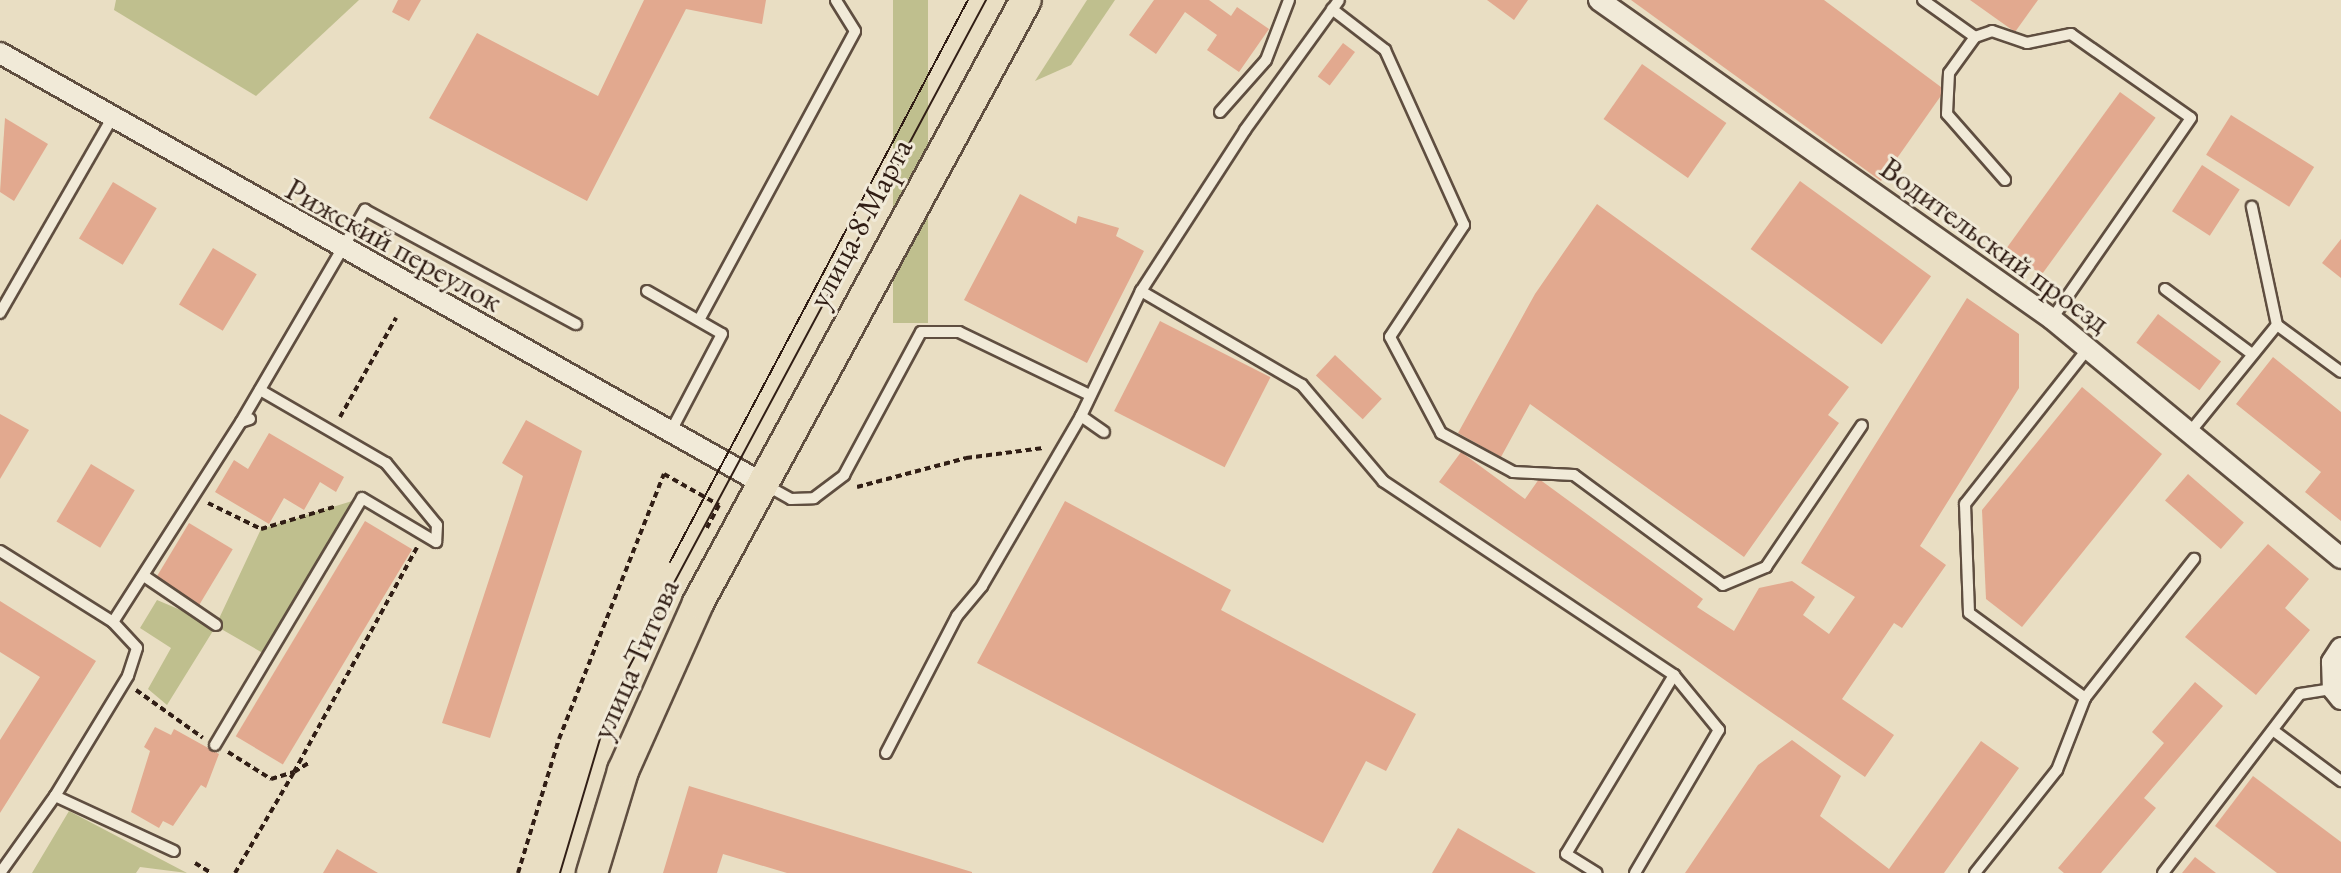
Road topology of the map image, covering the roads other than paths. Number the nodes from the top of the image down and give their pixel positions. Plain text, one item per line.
1 (836, 0) edge
2 (1026, 0) edge
3 (1289, 0) edge
4 (1599, 0) edge
5 (1923, 0) edge
6 (1336, 5) edge
7 (1975, 37) junction
8 (0, 53) edge
9 (1220, 112) dead end
10 (111, 120) junction
11 (2005, 180) dead end
12 (2252, 207) dead end
13 (342, 251) junction
14 (2165, 289) dead end
15 (647, 291) dead end
16 (1141, 291) junction
17 (0, 313) edge
18 (2052, 319) junction
19 (699, 320) junction
20 (576, 324) dead end
21 (2277, 325) junction
22 (2089, 347) junction
23 (2252, 354) junction
24 (2341, 372) edge
25 (260, 390) junction
26 (1090, 395) junction
27 (1081, 416) junction
28 (1862, 425) dead end
29 (1104, 432) dead end
30 (2190, 432) junction
31 (669, 435) junction
32 (762, 483) junction
33 (0, 551) edge
34 (2341, 558) edge
35 (2194, 559) dead end
36 (144, 576) junction
37 (113, 622) junction
38 (216, 625) dead end
39 (2341, 648) edge
40 (1674, 675) junction
41 (2337, 694) edge
42 (2085, 698) junction
43 (2274, 731) junction
44 (215, 745) road end
45 (886, 753) dead end
46 (2341, 781) edge
47 (55, 796) junction
48 (174, 851) dead end
49 (0, 873) edge
50 (592, 873) edge
51 (1596, 873) edge
52 (1635, 873) edge
53 (1975, 873) edge
54 (2163, 873) edge

1 - 19 lane
2 - 32 main road, улица 8 Марта
3 - 9 lane
4 - 18 street, Водительский проезд
5 - 7 lane
6 - 16 lane
6 - 28 lane
7 - 11 lane
7 - 18 lane
8 - 10 street, Рижский переулок
10 - 13 street, Рижский переулок
10 - 17 lane
12 - 21 lane
13 - 20 lane
13 - 25 lane
13 - 31 street, Рижский переулок
14 - 23 lane
15 - 19 lane
16 - 26 lane
16 - 40 lane
18 - 22 street, Водительский проезд
19 - 31 lane
21 - 23 lane
21 - 24 lane
22 - 30 street, Водительский проезд
22 - 42 lane
23 - 30 lane
25 - 36 lane
25 - 44 lane
26 - 27 lane
26 - 32 lane
27 - 29 lane
27 - 45 lane
30 - 34 street, Водительский проезд
31 - 32 street, Рижский переулок
32 - 50 main road, улица Титова
33 - 37 lane
35 - 42 lane
36 - 37 lane
36 - 38 lane
37 - 47 lane
39 - 41 street
40 - 51 lane
40 - 52 lane
41 - 43 lane
42 - 53 lane
43 - 46 lane
43 - 54 lane
47 - 48 lane
47 - 49 lane

